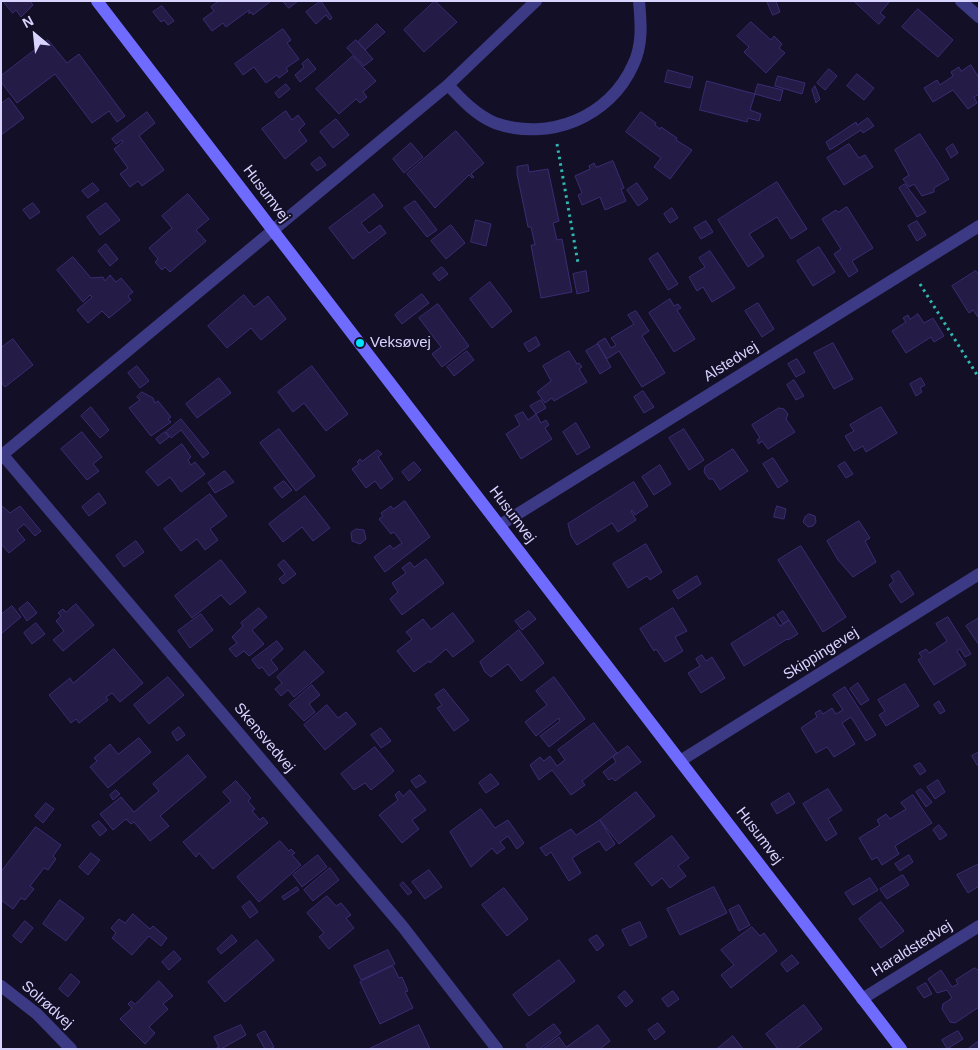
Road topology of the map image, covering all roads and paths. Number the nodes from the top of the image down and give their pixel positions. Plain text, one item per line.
1 (97, 1) edge
2 (639, 1) edge
3 (961, 1) edge
4 (527, 4) edge
5 (979, 17) edge
6 (448, 85) junction
7 (554, 128) junction
8 (979, 226) edge
9 (274, 231) junction
10 (578, 263) dead end
11 (910, 269) junction
12 (979, 378) edge
13 (2, 455) edge
14 (500, 525) junction
15 (979, 574) edge
16 (680, 761) junction
17 (979, 926) edge
18 (1, 986) edge
19 (862, 998) junction
20 (71, 1049) edge
21 (497, 1049) edge
22 (901, 1049) edge

1 - 9 street, Husumvej
2 - 7 street
3 - 5 street
4 - 6 street
6 - 7 street
6 - 9 street
7 - 10 path
8 - 11 street, Alstedvej
9 - 13 street
9 - 14 street, Husumvej
11 - 12 path
11 - 14 street, Alstedvej
13 - 21 street, Skensvedvej
14 - 16 street, Husumvej
15 - 16 street, Skippingevej
16 - 19 street, Husumvej
17 - 19 street, Haraldstedvej
18 - 20 street, Solrødvej
19 - 22 street, Husumvej

